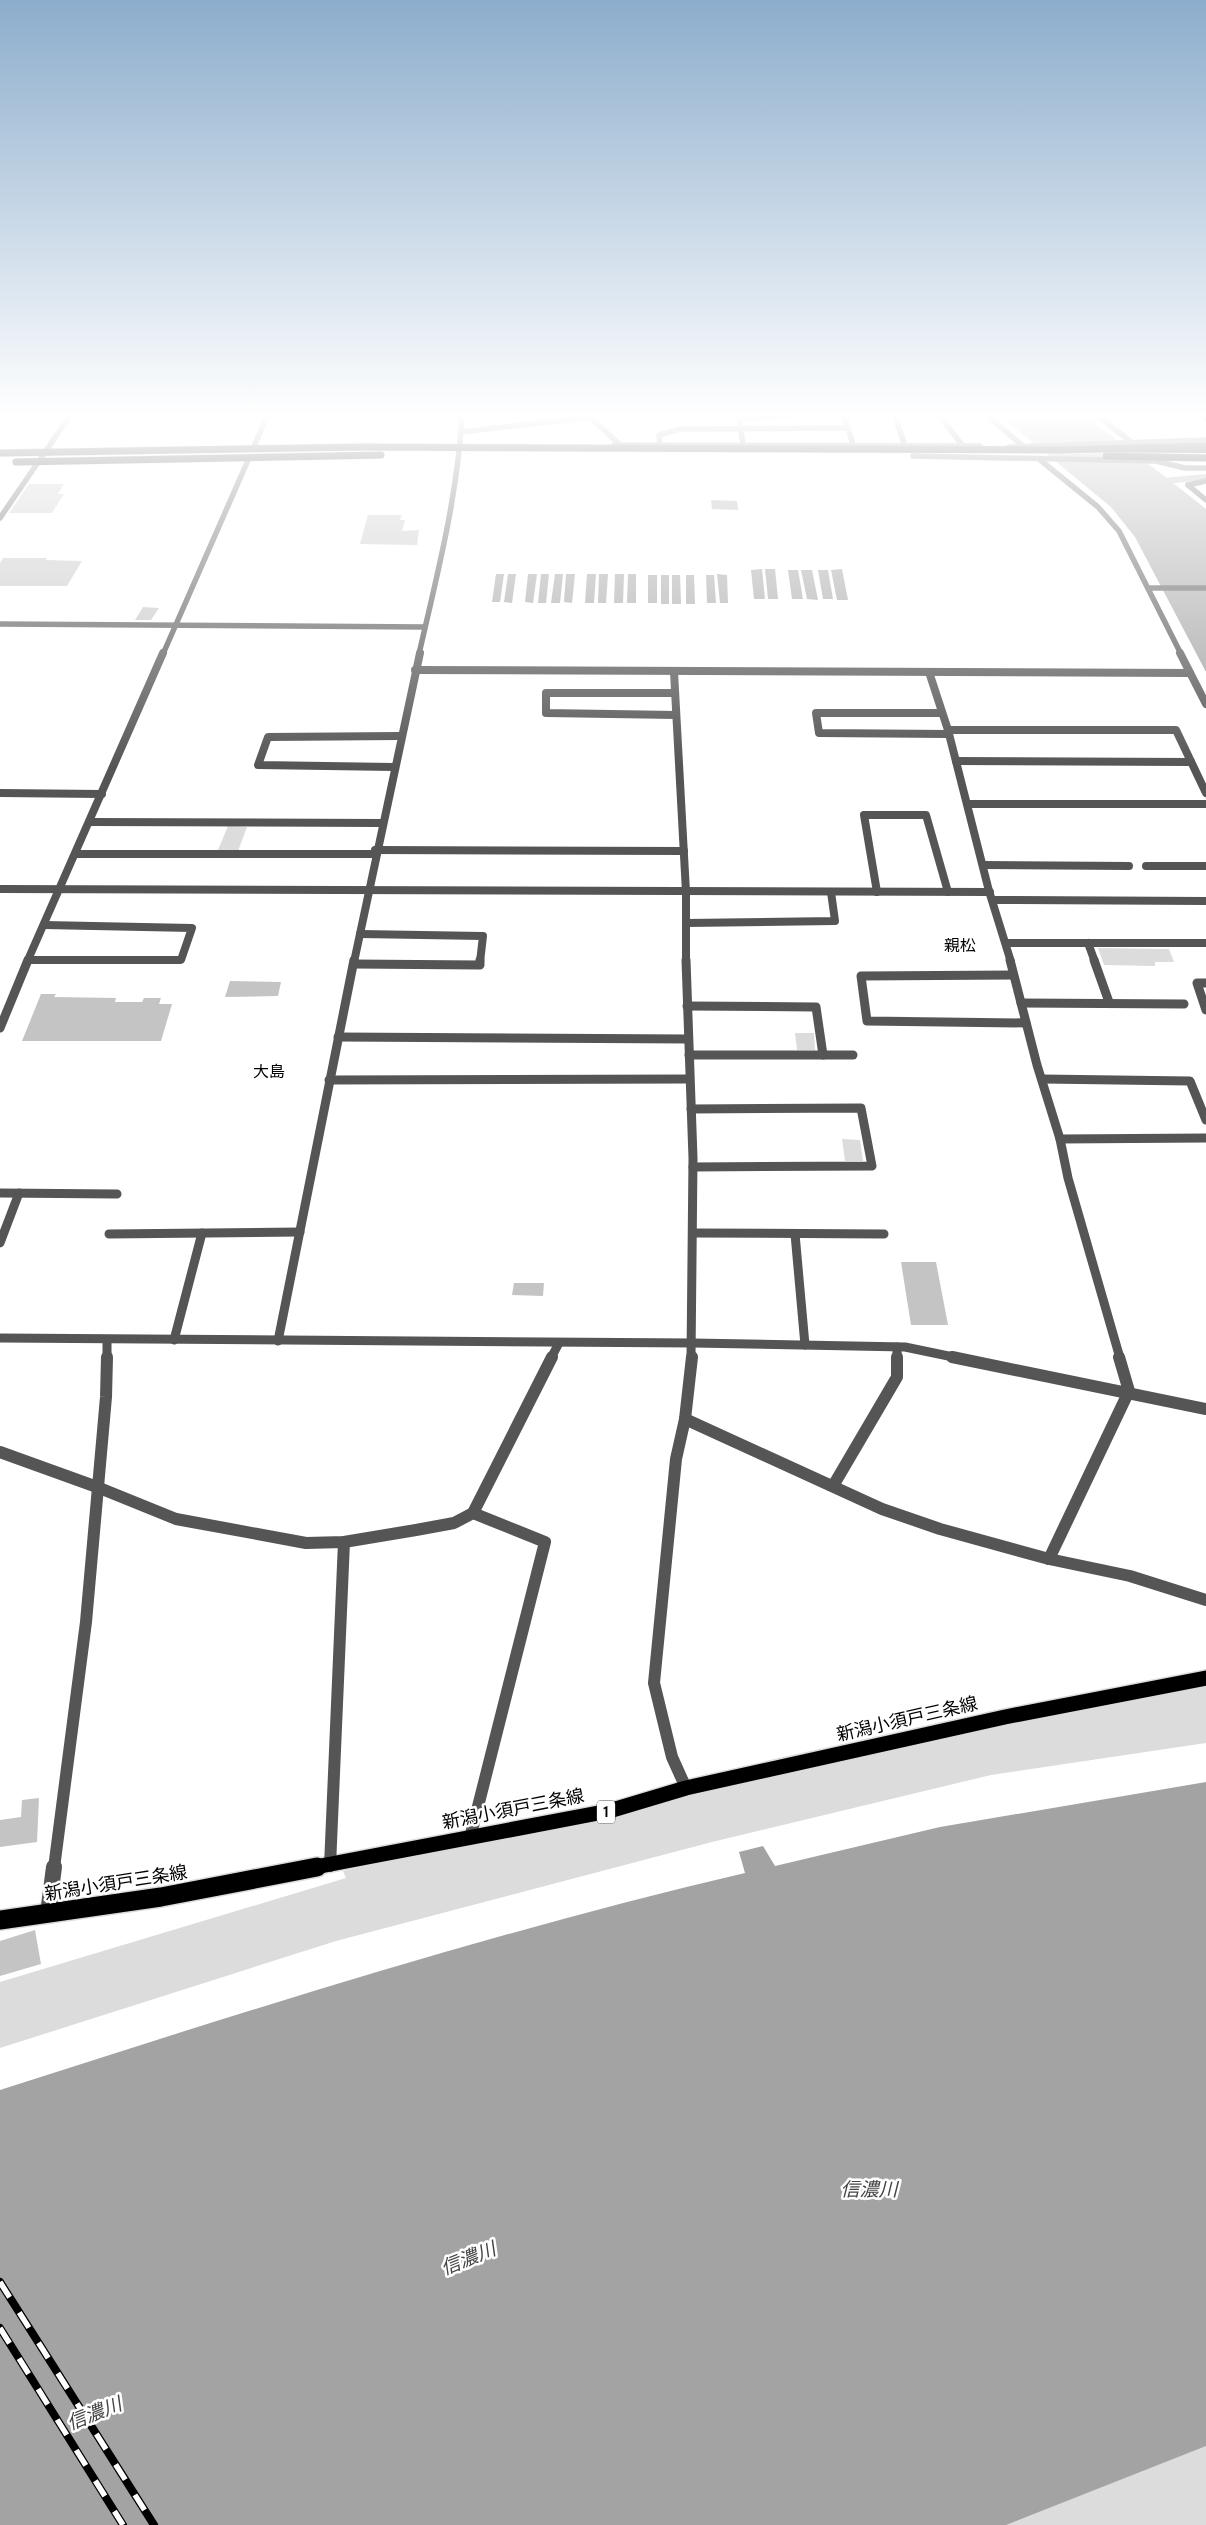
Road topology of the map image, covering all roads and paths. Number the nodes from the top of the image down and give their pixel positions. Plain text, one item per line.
1 (217, 532) edge
2 (446, 532) edge
3 (1119, 532) edge
4 (1148, 588) junction
5 (1206, 588) edge
6 (0, 624) edge
7 (176, 625) junction
8 (425, 627) junction
9 (416, 670) junction
10 (674, 672) junction
11 (929, 672) junction
12 (1190, 673) junction
13 (675, 693) junction
14 (1206, 704) edge
15 (942, 713) junction
16 (676, 715) junction
17 (948, 732) junction
18 (400, 736) junction
19 (956, 762) junction
20 (1191, 762) junction
21 (394, 767) junction
22 (1206, 792) edge
23 (0, 793) edge
24 (102, 794) junction
25 (968, 804) junction
26 (1206, 804) edge
27 (90, 822) junction
28 (381, 823) junction
29 (684, 851) junction
30 (375, 852) junction
31 (76, 854) junction
32 (983, 865) junction
33 (1130, 866) dead end
34 (1146, 866) dead end
35 (1206, 866) edge
36 (0, 889) edge
37 (61, 889) junction
38 (369, 889) junction
39 (686, 892) junction
40 (831, 892) junction
41 (877, 892) junction
42 (948, 892) junction
43 (991, 896) junction
44 (1206, 901) edge
45 (686, 923) junction
46 (44, 925) junction
47 (360, 934) junction
48 (1006, 943) junction
49 (1088, 943) junction
50 (1206, 943) edge
51 (28, 960) junction
52 (354, 964) junction
53 (1013, 975) junction
54 (1206, 983) edge
55 (1109, 1002) junction
56 (1022, 1003) junction
57 (1184, 1004) dead end
58 (687, 1006) junction
59 (1206, 1010) edge
60 (1026, 1023) junction
61 (0, 1028) edge
62 (338, 1037) junction
63 (688, 1039) junction
64 (689, 1055) junction
65 (823, 1055) junction
66 (853, 1055) dead end
67 (689, 1079) junction
68 (1042, 1079) junction
69 (330, 1080) junction
70 (691, 1109) junction
71 (1206, 1120) edge
72 (1206, 1138) edge
73 (1060, 1139) junction
74 (692, 1167) junction
75 (0, 1193) edge
76 (19, 1194) junction
77 (117, 1194) dead end
78 (300, 1232) junction
79 (202, 1233) junction
80 (693, 1233) junction
81 (109, 1234) dead end
82 (795, 1234) junction
83 (884, 1234) dead end
84 (0, 1243) edge
85 (0, 1338) edge
86 (107, 1340) junction
87 (174, 1340) junction
88 (278, 1341) junction
89 (559, 1343) junction
90 (694, 1343) junction
91 (805, 1345) junction
92 (897, 1347) junction
93 (1128, 1391) junction
94 (1206, 1409) edge
95 (685, 1419) junction
96 (0, 1452) edge
97 (833, 1486) junction
98 (97, 1487) junction
99 (473, 1513) junction
100 (344, 1542) junction
101 (1048, 1559) junction
102 (1206, 1600) edge
103 (1206, 1678) edge
104 (686, 1788) junction
105 (470, 1838) junction
106 (330, 1866) junction
107 (48, 1913) junction
108 (0, 1920) edge

1 - 7 street
2 - 8 street
3 - 4 street
4 - 5 street
4 - 12 street
6 - 7 street
7 - 8 street
7 - 24 street
8 - 9 street
9 - 10 street
9 - 18 street
10 - 11 street
10 - 13 street
11 - 12 street
11 - 15 street
12 - 14 street
13 - 16 street
13 - 16 street
15 - 17 street
15 - 17 street
16 - 29 street
17 - 19 street
17 - 20 street
18 - 21 street
18 - 21 street
19 - 20 street
19 - 25 street
20 - 22 street
21 - 28 street
23 - 24 street
24 - 27 street
25 - 26 street
25 - 32 street
27 - 28 street
27 - 31 street
28 - 30 street
29 - 30 street
29 - 39 street
30 - 31 street
30 - 38 street
31 - 37 street
32 - 33 street
32 - 43 street
34 - 35 street
36 - 37 street
37 - 38 street
37 - 46 street
38 - 39 street
38 - 47 street
39 - 40 street
39 - 45 street
40 - 41 street
40 - 45 street
41 - 42 street
41 - 42 street
42 - 43 street
43 - 44 street
43 - 48 street
45 - 58 street
46 - 51 street
46 - 51 street
47 - 52 street
47 - 52 street
48 - 49 street
48 - 53 street
49 - 50 street
49 - 55 street
51 - 61 street
52 - 62 street
53 - 56 street
53 - 60 street
54 - 59 street
55 - 56 street
55 - 57 street
56 - 60 street
58 - 63 street
58 - 65 street
60 - 68 street
62 - 63 street
62 - 69 street
63 - 64 street
64 - 65 street
64 - 67 street
65 - 66 street
67 - 69 street
67 - 70 street
68 - 71 street
68 - 73 street
69 - 78 street
70 - 74 street
70 - 74 street
72 - 73 street
73 - 93 street
74 - 80 street
75 - 76 street
76 - 77 street
76 - 84 street
78 - 79 street
78 - 88 street
79 - 81 street
79 - 87 street
80 - 82 street
80 - 90 street
82 - 83 street
82 - 91 street
85 - 86 street
86 - 87 street
86 - 98 street
87 - 88 street
88 - 89 street
89 - 90 street
89 - 99 street
90 - 91 street
90 - 95 street
91 - 92 street
92 - 93 street
92 - 97 street
93 - 94 street
93 - 101 street
95 - 97 street
95 - 104 street
96 - 98 street
97 - 101 street
98 - 100 street
98 - 107 street
99 - 100 street
99 - 105 street
100 - 106 street
101 - 102 street
103 - 104 main road, 新潟小須戸三条線 / 1
104 - 105 main road, 新潟小須戸三条線 / 1
105 - 106 main road, 新潟小須戸三条線 / 1
106 - 107 main road, 新潟小須戸三条線 / 1
107 - 108 main road, 新潟小須戸三条線 / 1

